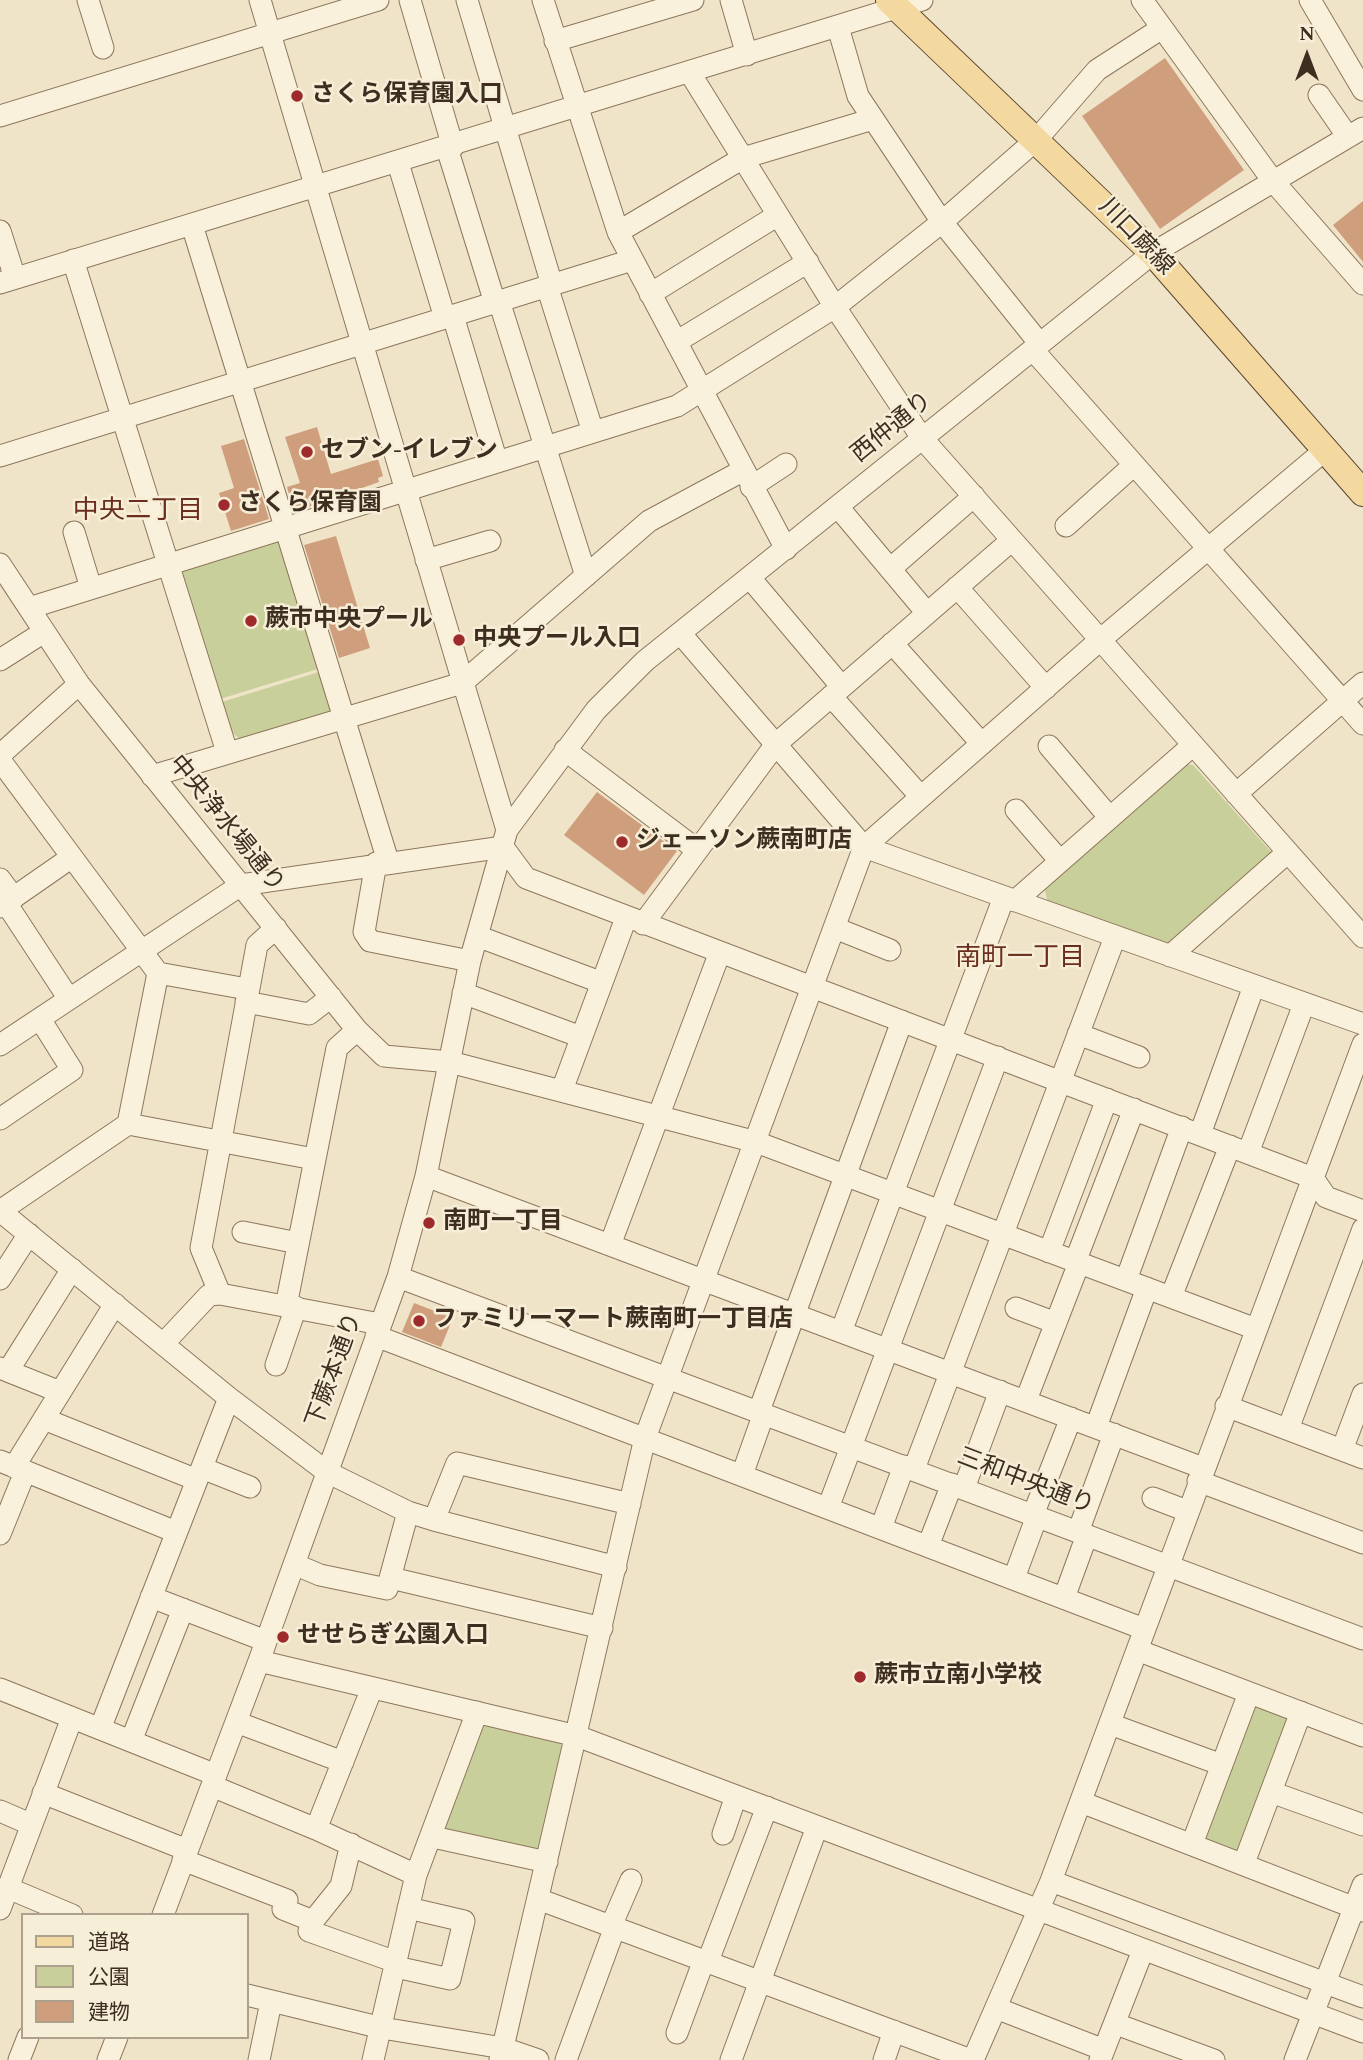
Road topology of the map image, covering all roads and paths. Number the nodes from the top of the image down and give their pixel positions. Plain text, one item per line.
1 (88, 0) edge
2 (260, 0) edge
3 (378, 0) edge
4 (410, 0) edge
5 (467, 0) edge
6 (542, 0) edge
7 (693, 0) edge
8 (731, 0) edge
9 (1142, 0) edge
10 (1310, 0) edge
11 (903, 3) edge
12 (838, 27) junction
13 (1162, 27) junction
14 (269, 33) junction
15 (555, 41) junction
16 (103, 48) dead end
17 (747, 55) junction
18 (690, 73) junction
19 (1363, 89) edge
20 (1319, 95) dead end
21 (576, 108) junction
22 (0, 116) edge
23 (873, 119) junction
24 (505, 130) junction
25 (1356, 132) edge
26 (1037, 139) junction
27 (450, 147) junction
28 (743, 158) junction
29 (398, 163) junction
30 (1273, 181) junction
31 (315, 187) junction
32 (778, 215) junction
33 (942, 222) junction
34 (192, 225) junction
35 (0, 231) edge
36 (618, 232) junction
37 (1153, 253) junction
38 (73, 260) junction
39 (632, 260) junction
40 (807, 262) junction
41 (8, 281) edge
42 (1363, 284) edge
43 (550, 286) junction
44 (650, 294) junction
45 (497, 302) junction
46 (835, 307) junction
47 (449, 317) junction
48 (676, 342) junction
49 (360, 345) junction
50 (1037, 347) junction
51 (240, 382) junction
52 (703, 391) junction
53 (122, 417) junction
54 (593, 432) junction
55 (922, 438) junction
56 (545, 447) junction
57 (1325, 450) junction
58 (0, 456) edge
59 (497, 462) junction
60 (786, 464) dead end
61 (1134, 465) junction
62 (747, 479) junction
63 (405, 491) junction
64 (1363, 493) edge
65 (974, 496) junction
66 (838, 507) junction
67 (1066, 526) dead end
68 (286, 528) junction
69 (74, 532) dead end
70 (1012, 540) junction
71 (490, 541) dead end
72 (786, 549) junction
73 (1209, 549) junction
74 (426, 560) junction
75 (0, 564) edge
76 (168, 564) junction
77 (890, 569) junction
78 (586, 576) junction
79 (750, 578) junction
80 (957, 587) junction
81 (91, 588) junction
82 (29, 608) junction
83 (927, 613) junction
84 (44, 632) junction
85 (680, 633) junction
86 (1100, 640) junction
87 (892, 643) junction
88 (0, 660) edge
89 (462, 683) junction
90 (1363, 683) edge
91 (79, 684) junction
92 (1046, 688) junction
93 (837, 691) junction
94 (1343, 701) junction
95 (344, 717) junction
96 (1363, 724) edge
97 (776, 744) junction
98 (982, 744) junction
99 (1193, 745) junction
100 (1049, 746) dead end
101 (565, 750) junction
102 (226, 752) junction
103 (0, 757) edge
104 (152, 776) junction
105 (1236, 794) junction
106 (921, 797) junction
107 (1016, 810) dead end
108 (1110, 818) junction
109 (505, 839) junction
110 (864, 847) junction
111 (696, 849) junction
112 (1288, 852) junction
113 (72, 858) junction
114 (1060, 861) junction
115 (382, 862) junction
116 (0, 879) edge
117 (241, 885) junction
118 (1009, 899) junction
119 (7, 903) edge
120 (635, 921) junction
121 (276, 928) junction
122 (835, 928) junction
123 (477, 936) junction
124 (1115, 937) junction
125 (1363, 937) edge
126 (143, 949) junction
127 (890, 950) dead end
128 (720, 952) junction
129 (1170, 956) junction
130 (470, 961) junction
131 (158, 972) junction
132 (600, 982) junction
133 (1254, 986) junction
134 (813, 987) junction
135 (463, 993) junction
136 (247, 996) junction
137 (331, 997) junction
138 (69, 999) junction
139 (1304, 1004) junction
140 (40, 1019) junction
141 (902, 1021) junction
142 (1363, 1024) edge
143 (357, 1030) junction
144 (1078, 1034) junction
145 (581, 1037) junction
146 (952, 1039) junction
147 (1363, 1044) edge
148 (0, 1045) edge
149 (998, 1057) junction
150 (1139, 1057) dead end
151 (450, 1062) junction
152 (1060, 1080) junction
153 (562, 1090) junction
154 (1107, 1099) junction
155 (1134, 1109) junction
156 (660, 1116) junction
157 (0, 1119) edge
158 (128, 1124) junction
159 (1191, 1131) junction
160 (219, 1140) junction
161 (756, 1142) junction
162 (1239, 1150) junction
163 (314, 1159) junction
164 (426, 1176) junction
165 (847, 1176) junction
166 (1313, 1178) junction
167 (893, 1193) junction
168 (0, 1210) edge
169 (941, 1211) junction
170 (1363, 1211) edge
171 (1363, 1229) edge
172 (243, 1232) dead end
173 (29, 1234) junction
174 (1002, 1234) junction
175 (298, 1243) junction
176 (610, 1245) junction
177 (1049, 1252) junction
178 (1077, 1262) junction
179 (72, 1269) junction
180 (398, 1277) junction
181 (0, 1279) edge
182 (1126, 1280) junction
183 (706, 1281) junction
184 (1147, 1288) junction
185 (220, 1294) junction
186 (1171, 1297) junction
187 (115, 1304) junction
188 (291, 1307) junction
189 (1016, 1308) dead end
190 (795, 1314) junction
191 (1056, 1324) junction
192 (1256, 1329) junction
193 (378, 1330) junction
194 (841, 1332) junction
195 (164, 1343) junction
196 (888, 1349) junction
197 (276, 1365) dead end
198 (4, 1369) edge
199 (949, 1372) junction
200 (668, 1377) junction
201 (1000, 1391) junction
202 (60, 1392) junction
203 (1363, 1394) edge
204 (229, 1398) junction
205 (1026, 1401) junction
206 (1226, 1406) junction
207 (762, 1412) junction
208 (1071, 1418) junction
209 (44, 1419) junction
210 (1288, 1429) junction
211 (1105, 1431) junction
212 (645, 1438) junction
213 (851, 1446) junction
214 (1342, 1450) junction
215 (1363, 1458) edge
216 (13, 1467) edge
217 (909, 1467) junction
218 (327, 1472) junction
219 (199, 1474) junction
220 (1201, 1474) junction
221 (742, 1475) junction
222 (958, 1486) junction
223 (250, 1487) dead end
224 (1153, 1498) dead end
225 (630, 1504) junction
226 (828, 1508) junction
227 (1187, 1511) junction
228 (408, 1512) junction
229 (1035, 1515) junction
230 (434, 1520) junction
231 (881, 1528) junction
232 (176, 1532) junction
233 (1083, 1533) junction
234 (0, 1534) edge
235 (1363, 1543) edge
236 (928, 1546) junction
237 (294, 1564) junction
238 (1167, 1564) junction
239 (616, 1567) junction
240 (391, 1578) junction
241 (1014, 1578) junction
242 (151, 1597) junction
243 (1064, 1598) junction
244 (183, 1609) junction
245 (602, 1628) junction
246 (1143, 1629) junction
247 (1363, 1639) edge
248 (1137, 1650) junction
249 (263, 1651) junction
250 (372, 1688) junction
251 (0, 1689) edge
252 (1249, 1693) junction
253 (477, 1712) junction
254 (1301, 1712) junction
255 (72, 1718) junction
256 (236, 1722) junction
257 (1110, 1724) junction
258 (100, 1729) junction
259 (577, 1736) junction
260 (1363, 1736) edge
261 (131, 1741) junction
262 (343, 1762) junction
263 (1222, 1765) junction
264 (214, 1781) junction
265 (1271, 1792) junction
266 (43, 1793) junction
267 (736, 1796) junction
268 (1081, 1802) junction
269 (767, 1807) junction
270 (0, 1811) edge
271 (30, 1824) junction
272 (1363, 1825) edge
273 (817, 1827) junction
274 (316, 1829) junction
275 (723, 1834) dead end
276 (433, 1837) junction
277 (351, 1844) junction
278 (1192, 1844) junction
279 (185, 1855) junction
280 (547, 1862) junction
281 (1244, 1863) junction
282 (416, 1875) junction
283 (631, 1880) dead end
284 (1051, 1881) junction
285 (1363, 1885) edge
286 (8, 1888) junction
287 (538, 1899) junction
288 (408, 1908) junction
289 (0, 1909) edge
290 (1038, 1910) junction
291 (1359, 1910) edge
292 (67, 1913) edge
293 (164, 1913) edge
294 (313, 1921) junction
295 (613, 1926) junction
296 (1143, 1950) junction
297 (706, 1961) junction
298 (396, 1965) junction
299 (759, 1981) junction
300 (1326, 1983) junction
301 (248, 1995) edge
302 (1363, 1997) edge
303 (271, 2002) junction
304 (996, 2008) junction
305 (1314, 2014) junction
306 (1116, 2024) junction
307 (382, 2028) junction
308 (894, 2031) junction
309 (1363, 2032) edge
310 (677, 2034) dead end
311 (27, 2039) edge
312 (116, 2039) edge
313 (501, 2054) edge
314 (1102, 2055) edge
315 (19, 2060) edge
316 (108, 2060) edge
317 (260, 2060) edge
318 (373, 2060) edge
319 (538, 2060) edge
320 (566, 2060) edge
321 (731, 2060) edge
322 (884, 2060) edge
323 (972, 2060) edge
324 (1214, 2060) edge
325 (1295, 2060) edge

1 - 16 street
2 - 14 street
3 - 14 street
4 - 27 street
5 - 24 street
6 - 15 street
7 - 15 street
8 - 17 street
9 - 13 street
10 - 19 street
11 - 12 street
11 - 26 main road, 川口蕨線
12 - 17 street
12 - 23 street
13 - 26 street
13 - 30 street
14 - 22 street
14 - 31 street
15 - 21 street
17 - 18 street
18 - 21 street
18 - 28 street
20 - 25 street
21 - 24 street
21 - 36 street
23 - 28 street
23 - 33 street
24 - 27 street
24 - 43 street
25 - 30 street, 西仲通り
26 - 33 street
26 - 37 main road, 川口蕨線
27 - 29 street
27 - 45 street
28 - 32 street
28 - 36 street
29 - 31 street
29 - 47 street
30 - 37 street, 西仲通り
30 - 42 street
31 - 34 street
31 - 49 street
32 - 40 street
32 - 44 street
33 - 46 street
33 - 50 street
34 - 38 street
34 - 51 street
35 - 41 street
36 - 39 street
37 - 50 street, 西仲通り
37 - 57 main road, 川口蕨線
38 - 41 street
38 - 53 street
39 - 43 street
39 - 44 street
40 - 46 street
40 - 48 street
43 - 45 street
43 - 54 street
44 - 48 street
45 - 47 street
45 - 56 street
46 - 52 street
46 - 55 street
47 - 49 street
47 - 59 street
48 - 52 street
49 - 51 street
49 - 63 street
50 - 55 street, 西仲通り
50 - 61 street
51 - 53 street
51 - 68 street
52 - 54 street
52 - 62 street
53 - 58 street
53 - 76 street
54 - 56 street
55 - 65 street
55 - 66 street, 西仲通り
56 - 59 street
56 - 78 street
57 - 64 main road, 川口蕨線
57 - 73 street
59 - 63 street
60 - 62 street
61 - 67 street
61 - 73 street
62 - 72 street
62 - 78 street
63 - 68 street
63 - 74 street
65 - 70 street
65 - 77 street
66 - 72 street, 西仲通り
66 - 77 street
68 - 76 street
68 - 95 street
69 - 81 street
70 - 80 street
70 - 86 street
71 - 74 street
72 - 79 street, 西仲通り
73 - 86 street
73 - 94 street
74 - 89 street
75 - 82 street, 中央浄水場通り
76 - 81 street
76 - 102 street
77 - 83 street
78 - 89 street
79 - 85 street, 西仲通り
79 - 93 street
80 - 83 street
80 - 92 street
81 - 82 street
82 - 84 street, 中央浄水場通り
83 - 87 street
84 - 88 street
84 - 91 street, 中央浄水場通り
85 - 97 street
85 - 101 street, 西仲通り
86 - 92 street
86 - 99 street
87 - 93 street
87 - 98 street
89 - 95 street
89 - 109 street
90 - 94 street
91 - 103 street
91 - 104 street, 中央浄水場通り
92 - 98 street
93 - 97 street
93 - 106 street
94 - 96 street
94 - 105 street
95 - 102 street
95 - 115 street
97 - 110 street
97 - 111 street
98 - 106 street
99 - 105 street
99 - 108 street
100 - 108 street
101 - 109 street, 西仲通り
101 - 111 street
102 - 104 street
103 - 113 street
104 - 117 street, 中央浄水場通り
105 - 112 street
106 - 110 street
107 - 114 street
108 - 114 street
109 - 115 street
109 - 120 street
109 - 123 street, 下蕨本通り
110 - 118 street
110 - 122 street
111 - 120 street
112 - 125 street
112 - 129 street
113 - 119 street
113 - 126 street
114 - 118 street
115 - 117 street
115 - 130 street
116 - 119 street
117 - 121 street, 中央浄水場通り
117 - 126 street
118 - 124 street
118 - 146 street
119 - 138 street
120 - 128 street
120 - 132 street
121 - 136 street
121 - 137 street, 中央浄水場通り
122 - 127 street
122 - 134 street
123 - 130 street, 下蕨本通り
123 - 132 street
124 - 129 street
124 - 144 street
126 - 131 street
126 - 138 street
128 - 134 street
128 - 156 street
129 - 133 street
130 - 135 street, 下蕨本通り
131 - 136 street
131 - 158 street
132 - 145 street
133 - 139 street
133 - 159 street
134 - 141 street
134 - 161 street
135 - 145 street
135 - 151 street, 下蕨本通り
136 - 137 street
136 - 160 street
137 - 143 street, 中央浄水場通り
138 - 140 street
139 - 142 street
139 - 162 street
140 - 148 street
140 - 157 street
141 - 146 street
141 - 165 street
143 - 151 street, 中央浄水場通り
143 - 163 street
144 - 150 street
144 - 152 street
145 - 153 street
146 - 149 street
146 - 167 street
147 - 166 street
149 - 152 street
149 - 169 street
151 - 153 street, 中央浄水場通り
151 - 164 street, 下蕨本通り
152 - 154 street
152 - 174 street
153 - 156 street, 中央浄水場通り
154 - 155 street
154 - 177 street
155 - 159 street
155 - 178 street
156 - 161 street, 中央浄水場通り
156 - 176 street
158 - 160 street
158 - 168 street
159 - 162 street
159 - 182 street
160 - 163 street
160 - 185 street
161 - 165 street, 中央浄水場通り
161 - 183 street
162 - 166 street
162 - 186 street
163 - 175 street
164 - 176 street
164 - 180 street, 下蕨本通り
165 - 167 street, 中央浄水場通り
165 - 190 street
166 - 170 street
166 - 192 street
167 - 169 street, 中央浄水場通り
167 - 194 street
168 - 173 street
169 - 174 street, 中央浄水場通り
169 - 196 street
171 - 210 street
172 - 175 street
173 - 179 street
173 - 181 street
174 - 177 street, 中央浄水場通り
174 - 199 street
175 - 188 street
176 - 183 street
177 - 178 street, 中央浄水場通り
178 - 182 street, 中央浄水場通り
178 - 191 street
179 - 187 street
179 - 198 street
180 - 193 street, 下蕨本通り
180 - 200 street, 三和中央通り
182 - 184 street, 中央浄水場通り
183 - 190 street
183 - 200 street
184 - 186 street, 中央浄水場通り
184 - 211 street
185 - 188 street
185 - 195 street
186 - 192 street, 中央浄水場通り
187 - 195 street
187 - 202 street
188 - 193 street
188 - 197 street
189 - 191 street
190 - 194 street
190 - 207 street
191 - 205 street
192 - 206 street
193 - 212 street
193 - 218 street, 下蕨本通り
194 - 196 street
195 - 204 street
196 - 199 street
196 - 213 street
198 - 202 street
199 - 201 street
199 - 217 street
200 - 207 street, 三和中央通り
200 - 212 street
201 - 205 street
201 - 222 street
202 - 209 street
203 - 214 street
204 - 218 street
204 - 219 street
205 - 208 street
206 - 210 street
206 - 220 street
207 - 213 street, 三和中央通り
207 - 221 street
208 - 211 street
208 - 229 street
209 - 216 street
209 - 219 street
210 - 214 street
211 - 220 street
211 - 233 street
212 - 221 street
212 - 225 street
213 - 217 street, 三和中央通り
213 - 226 street
214 - 215 street
216 - 232 street
216 - 234 street
217 - 222 street, 三和中央通り
217 - 231 street
218 - 228 street
218 - 237 street, 下蕨本通り
219 - 223 street
219 - 232 street
220 - 227 street
220 - 235 street
221 - 226 street
222 - 229 street, 三和中央通り
222 - 236 street
224 - 227 street
225 - 230 street
225 - 239 street
226 - 231 street
227 - 238 street
228 - 230 street
228 - 240 street
229 - 233 street, 三和中央通り
229 - 241 street
230 - 239 street
231 - 236 street
232 - 242 street
233 - 238 street, 三和中央通り
233 - 243 street
236 - 241 street
237 - 240 street
237 - 249 street, 下蕨本通り
238 - 246 street
238 - 247 street, 三和中央通り
239 - 245 street
240 - 245 street
241 - 243 street
242 - 244 street
242 - 258 street
243 - 246 street
244 - 249 street
244 - 261 street
245 - 259 street
246 - 248 street
248 - 252 street
248 - 257 street
249 - 250 street
249 - 256 street, 下蕨本通り
250 - 253 street
250 - 262 street
251 - 255 street
252 - 254 street
252 - 263 street
253 - 259 street
253 - 276 street
254 - 260 street
254 - 265 street
255 - 258 street
255 - 266 street
256 - 262 street
256 - 264 street, 下蕨本通り
257 - 263 street
257 - 268 street
258 - 261 street
259 - 267 street
259 - 280 street
261 - 264 street
262 - 274 street
263 - 278 street
264 - 274 street
264 - 279 street, 下蕨本通り
265 - 272 street
265 - 281 street
266 - 271 street
266 - 279 street
267 - 269 street
267 - 275 street
268 - 278 street
268 - 284 street
269 - 273 street
269 - 297 street
270 - 271 street
271 - 286 street
273 - 290 street
273 - 299 street
274 - 277 street
276 - 280 street
276 - 282 street
277 - 282 street
277 - 294 street
278 - 281 street
279 - 293 street, 下蕨本通り
279 - 294 street
280 - 287 street
281 - 291 street
282 - 288 street
283 - 295 street
284 - 290 street
284 - 300 street
285 - 291 street
286 - 289 street
286 - 292 street
287 - 295 street
287 - 313 street
288 - 298 street
288 - 298 street
290 - 296 street
290 - 304 street
291 - 300 street
294 - 298 street
295 - 297 street
295 - 320 street
296 - 305 street
296 - 306 street
297 - 299 street
297 - 310 street
298 - 307 street
299 - 308 street
299 - 321 street
300 - 302 street
300 - 305 street
301 - 303 street
303 - 307 street
303 - 317 street
304 - 314 street
304 - 323 street
305 - 309 street
305 - 325 street
306 - 314 street
306 - 324 street
307 - 313 street
307 - 318 street
308 - 322 street
308 - 323 street
311 - 315 street
312 - 316 street
313 - 319 street

